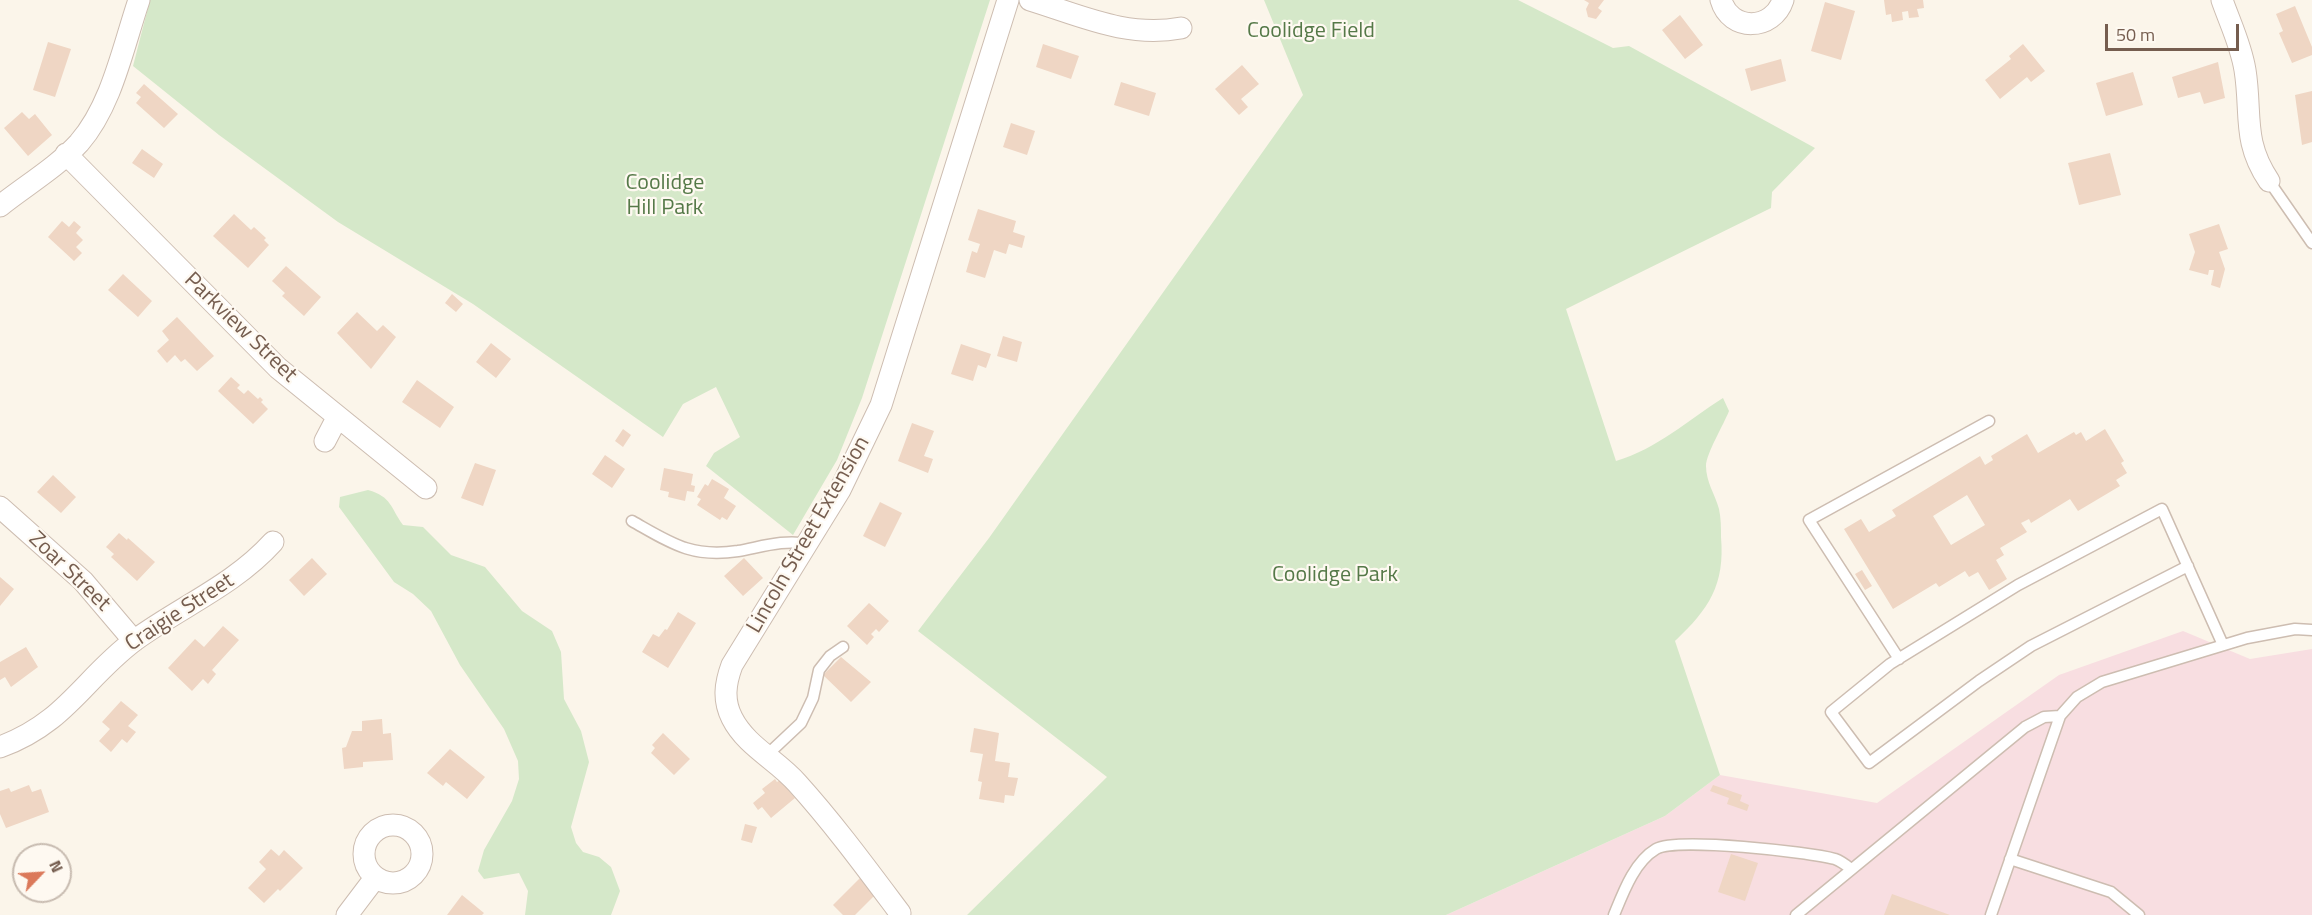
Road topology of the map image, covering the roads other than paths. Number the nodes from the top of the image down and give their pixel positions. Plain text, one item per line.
1 (139, 0) edge
2 (1008, 0) edge
3 (1030, 0) edge
4 (1721, 0) edge
5 (1783, 0) edge
6 (2222, 0) edge
7 (1181, 28) dead end
8 (66, 154) junction
9 (2269, 181) joint
10 (0, 206) edge
11 (2312, 243) edge
12 (337, 418) junction
13 (1989, 421) dead end
14 (325, 441) dead end
15 (426, 488) dead end
16 (0, 507) edge
17 (632, 521) dead end
18 (273, 542) dead end
19 (808, 544) junction
20 (2188, 566) junction
21 (2312, 630) edge
22 (134, 641) junction
23 (2223, 645) junction
24 (843, 647) dead end
25 (1899, 659) junction
26 (2060, 716) junction
27 (0, 747) edge
28 (767, 755) junction
29 (2010, 859) junction
30 (1851, 869) junction
31 (375, 878) dead end
32 (900, 913) dead end
33 (347, 915) edge
34 (1614, 915) edge
35 (1796, 915) edge
36 (1991, 915) edge
37 (2139, 915) edge

1 - 8 street
2 - 19 street, Lincoln Street Extension
3 - 7 street
4 - 5 street
6 - 9 street
8 - 10 street
8 - 12 street, Parkview Street
9 - 11 lane
12 - 14 street
12 - 15 street, Parkview Street
13 - 25 lane
16 - 22 street, Zoar Street
17 - 19 lane
18 - 22 street, Craigie Street
19 - 28 street, Lincoln Street Extension
20 - 23 lane
20 - 25 lane
20 - 25 lane
21 - 23 lane
22 - 27 street, Craigie Street
23 - 26 lane
24 - 28 lane
26 - 29 lane
26 - 30 lane
28 - 32 street, Lincoln Street Extension
29 - 36 lane
29 - 37 lane
30 - 34 lane
30 - 35 lane
31 - 33 street

